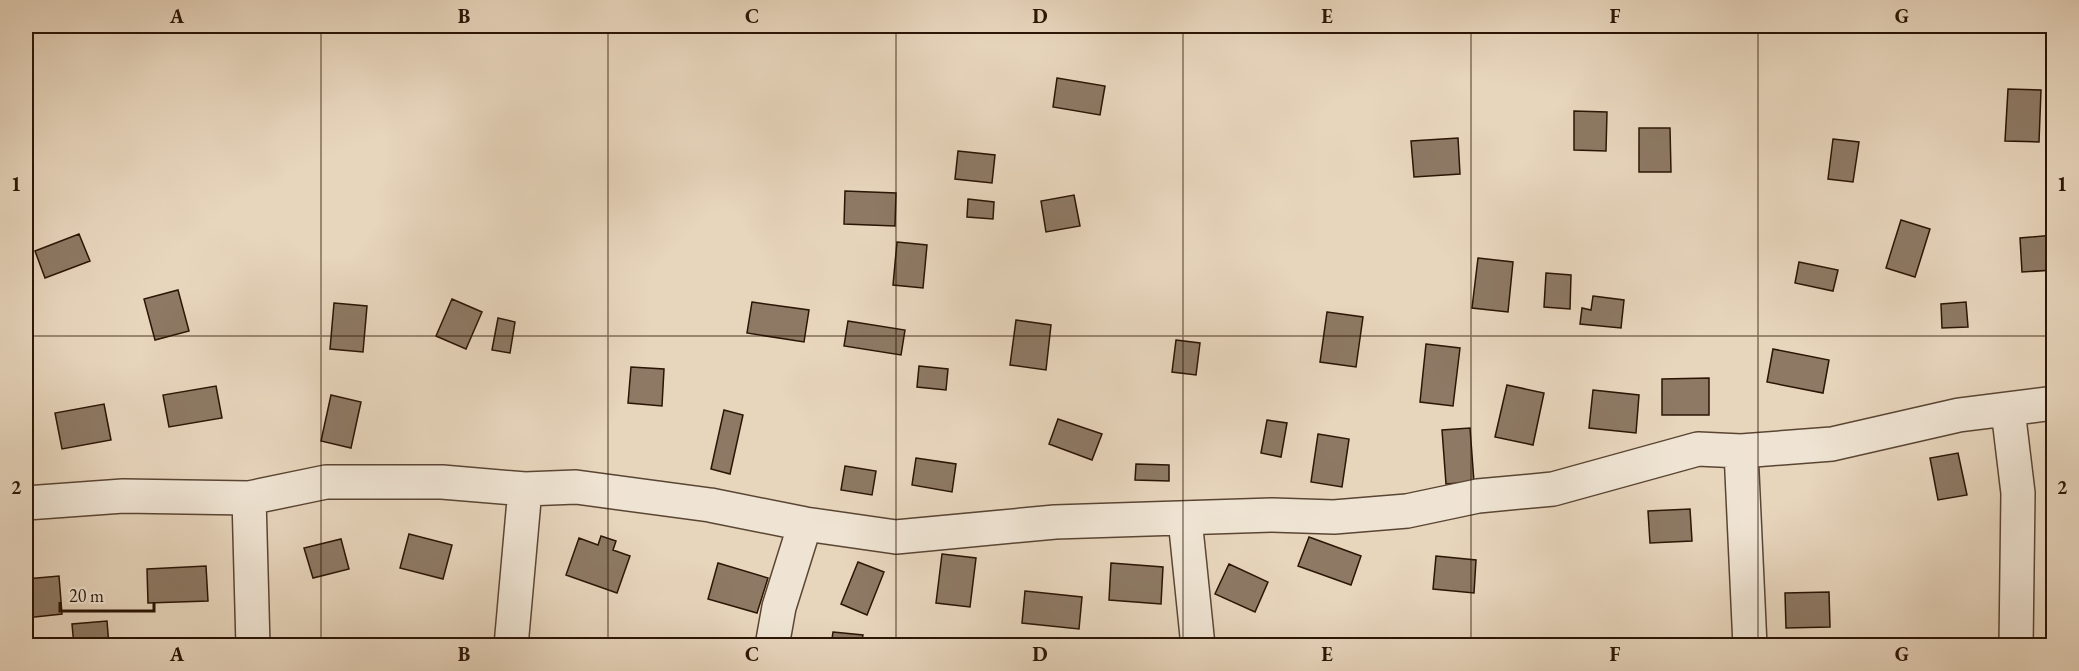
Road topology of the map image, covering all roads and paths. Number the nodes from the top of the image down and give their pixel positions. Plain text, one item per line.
1 (2054, 403) edge
2 (2008, 410) junction
3 (1741, 451) junction
4 (525, 489) junction
5 (249, 498) junction
6 (26, 503) edge
7 (1185, 519) junction
8 (805, 524) junction
9 (253, 645) edge
10 (511, 645) edge
11 (772, 645) edge
12 (1198, 645) edge
13 (1750, 645) edge
14 (2016, 645) edge

1 - 2 street
2 - 3 street
2 - 14 street
3 - 7 street
3 - 13 street
4 - 5 street
4 - 8 street
4 - 10 street
5 - 6 street
5 - 9 street
7 - 8 street
7 - 12 street
8 - 11 street

